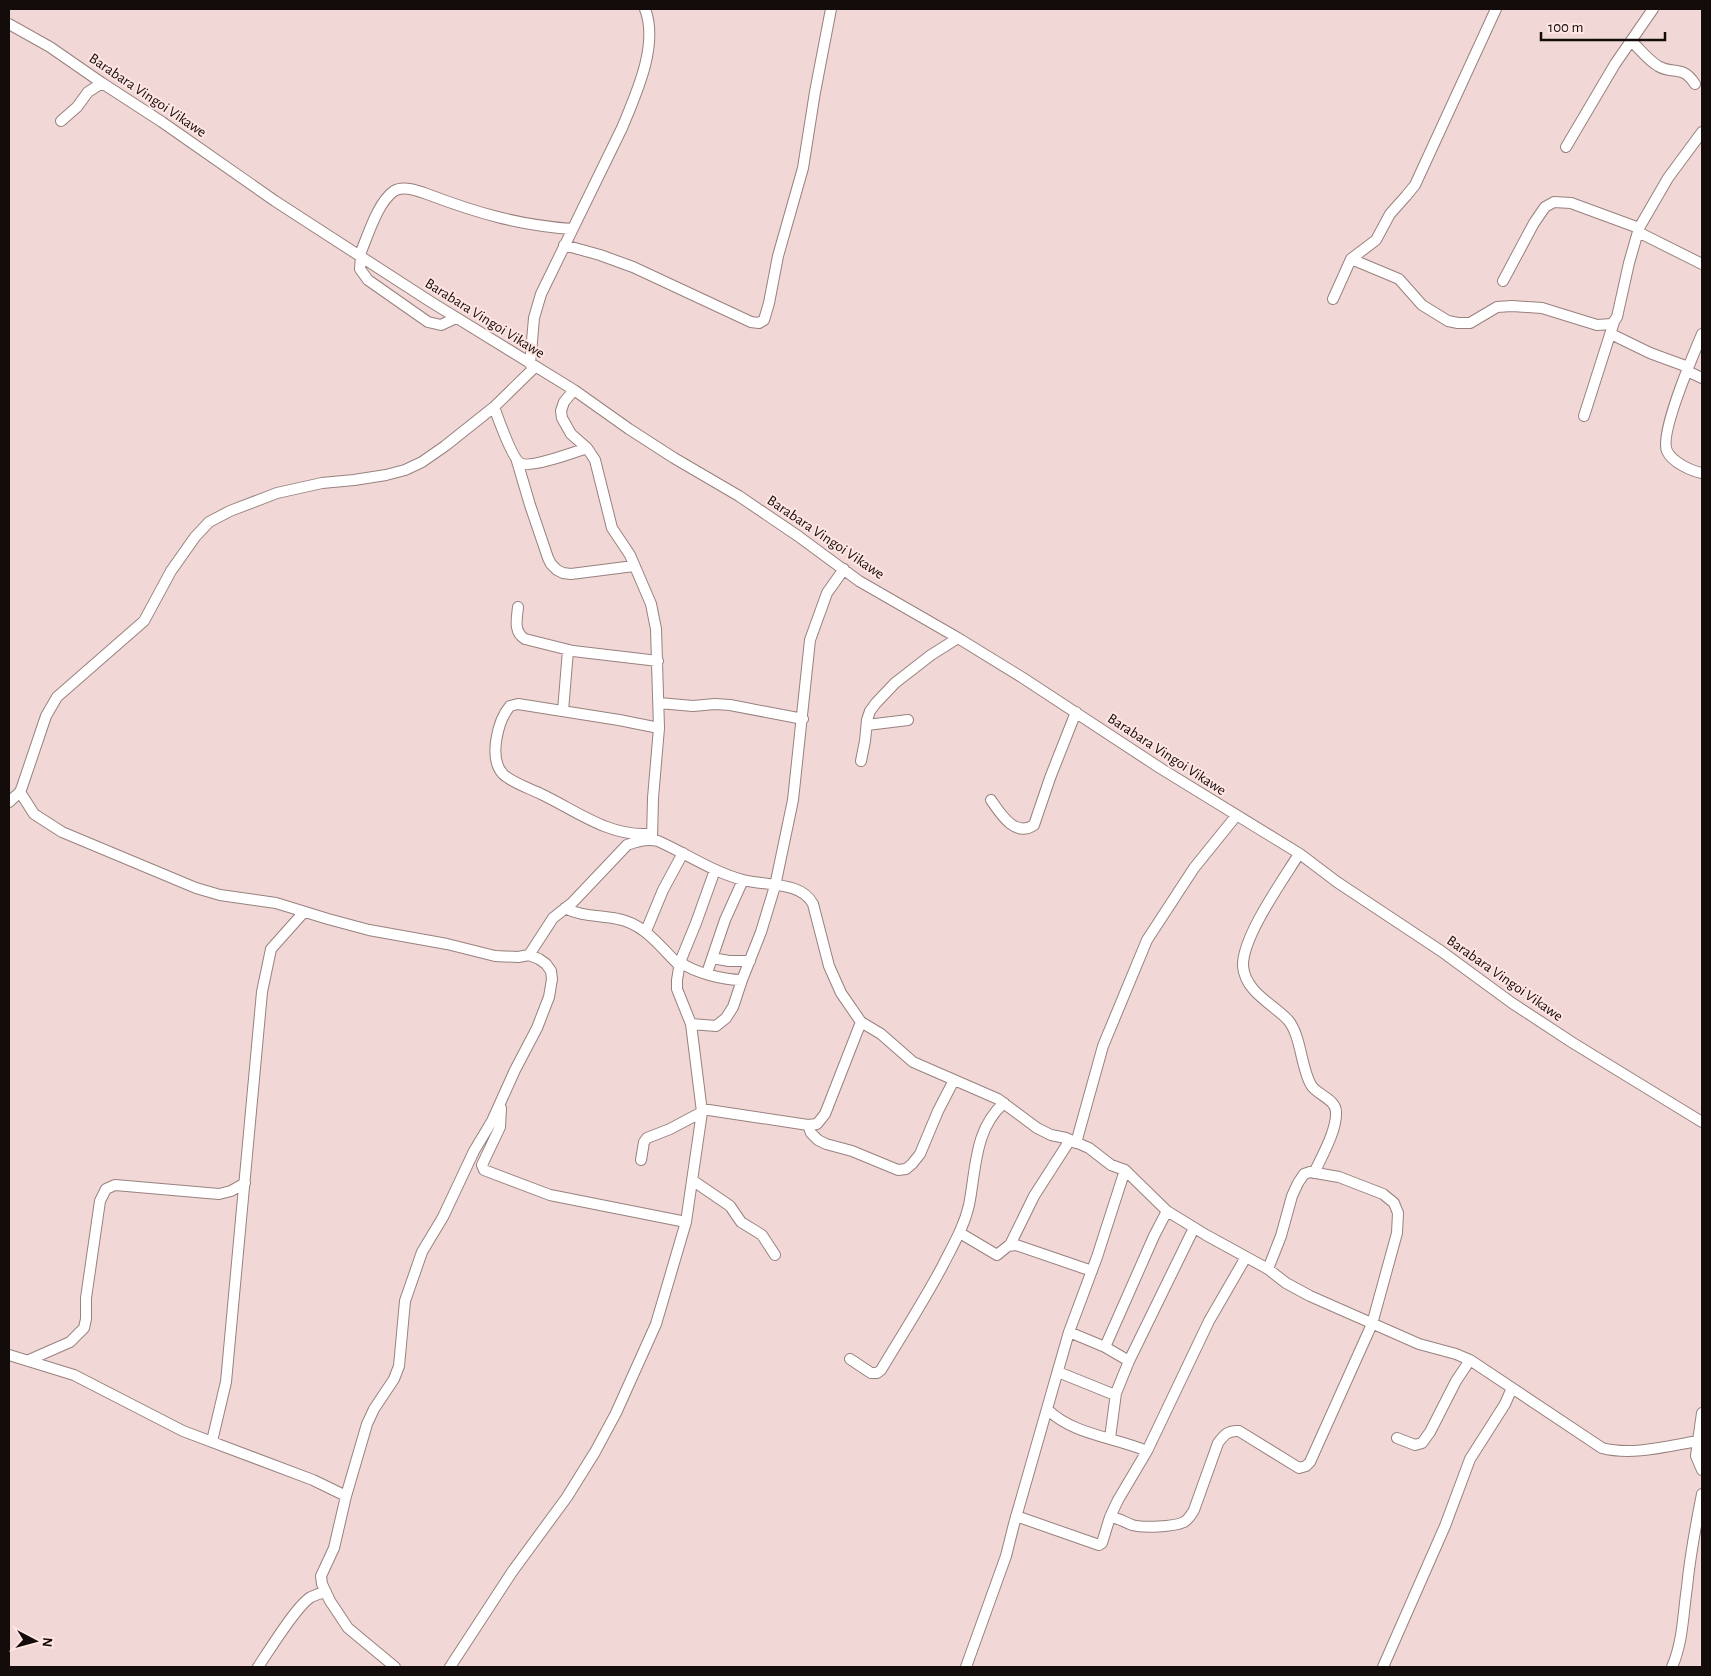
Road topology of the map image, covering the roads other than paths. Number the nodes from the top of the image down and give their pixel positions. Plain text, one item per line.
1 (645, 9) edge
2 (831, 9) edge
3 (1496, 9) edge
4 (1653, 9) edge
5 (9, 24) edge
6 (1631, 41) junction
7 (102, 83) junction
8 (1695, 84) dead end
9 (61, 121) dead end
10 (1702, 132) edge
11 (1566, 147) dead end
12 (572, 228) junction
13 (1638, 230) junction
14 (564, 245) junction
15 (360, 255) junction
16 (1352, 258) junction
17 (1702, 264) edge
18 (1503, 280) dead end
19 (1333, 299) dead end
20 (456, 318) junction
21 (1614, 322) junction
22 (1611, 334) junction
23 (1702, 334) edge
24 (533, 365) junction
25 (1687, 369) junction
26 (1702, 378) edge
27 (574, 390) junction
28 (494, 407) junction
29 (1584, 416) dead end
30 (587, 448) junction
31 (517, 461) junction
32 (1702, 473) edge
33 (634, 566) junction
34 (844, 569) junction
35 (518, 607) dead end
36 (958, 638) junction
37 (568, 650) junction
38 (658, 661) junction
39 (659, 703) junction
40 (563, 711) junction
41 (1076, 712) junction
42 (803, 720) junction
43 (908, 720) dead end
44 (867, 725) junction
45 (659, 728) junction
46 (860, 760) dead end
47 (20, 792) junction
48 (991, 800) dead end
49 (9, 802) edge
50 (1236, 816) junction
51 (651, 837) junction
52 (682, 853) junction
53 (1299, 854) junction
54 (715, 870) junction
55 (743, 880) junction
56 (775, 886) junction
57 (565, 908) junction
58 (304, 912) junction
59 (646, 931) junction
60 (529, 955) junction
61 (712, 958) junction
62 (750, 962) junction
63 (679, 964) junction
64 (707, 973) junction
65 (742, 980) junction
66 (861, 1022) junction
67 (691, 1024) junction
68 (954, 1080) junction
69 (1004, 1103) junction
70 (500, 1105) junction
71 (702, 1110) junction
72 (1702, 1122) edge
73 (808, 1125) junction
74 (1073, 1141) junction
75 (640, 1160) dead end
76 (1125, 1170) junction
77 (1314, 1173) junction
78 (692, 1180) junction
79 (245, 1183) junction
80 (1167, 1211) junction
81 (686, 1222) junction
82 (1194, 1228) junction
83 (960, 1233) junction
84 (1010, 1245) junction
85 (775, 1255) dead end
86 (1246, 1257) junction
87 (1268, 1270) junction
88 (1092, 1271) junction
89 (1372, 1324) junction
90 (1069, 1332) junction
91 (1105, 1347) junction
92 (9, 1355) edge
93 (850, 1359) dead end
94 (29, 1360) junction
95 (1470, 1360) junction
96 (1130, 1361) junction
97 (1058, 1372) junction
98 (1512, 1388) junction
99 (1115, 1395) junction
100 (1048, 1410) junction
101 (1702, 1413) edge
102 (1110, 1438) junction
103 (1397, 1438) dead end
104 (212, 1441) junction
105 (1698, 1441) junction
106 (1147, 1451) junction
107 (1702, 1470) edge
108 (1702, 1494) edge
109 (346, 1496) junction
110 (1016, 1516) junction
111 (1110, 1517) junction
112 (326, 1592) junction
113 (258, 1667) edge
114 (395, 1667) edge
115 (450, 1667) edge
116 (966, 1667) edge
117 (1383, 1667) edge
118 (1672, 1667) edge

1 - 12 street
2 - 14 street
3 - 16 street
4 - 6 street
5 - 7 street, Barabara Vingoi Vikawe
6 - 8 street
6 - 11 street
7 - 9 street
7 - 15 street, Barabara Vingoi Vikawe
10 - 13 street
12 - 14 street
12 - 15 street
13 - 17 street
13 - 18 street
13 - 21 street
14 - 24 street
15 - 20 street, Barabara Vingoi Vikawe
15 - 20 street
16 - 19 street
16 - 21 street
20 - 24 street, Barabara Vingoi Vikawe
21 - 22 street
22 - 25 street
22 - 29 street
23 - 25 street
24 - 27 street, Barabara Vingoi Vikawe
24 - 28 street
25 - 26 street
25 - 32 street
27 - 30 street
27 - 34 street, Barabara Vingoi Vikawe
28 - 31 street
28 - 47 street
30 - 31 street
30 - 33 street
31 - 33 street
33 - 38 street
34 - 36 street, Barabara Vingoi Vikawe
34 - 42 street
35 - 37 street
36 - 41 street, Barabara Vingoi Vikawe
36 - 44 street
37 - 38 street
37 - 40 street
38 - 39 street
39 - 42 street
39 - 45 street
40 - 45 street
40 - 51 street
41 - 48 street
41 - 50 street, Barabara Vingoi Vikawe
42 - 56 street
43 - 44 street
44 - 46 street
45 - 51 street
47 - 49 street
47 - 58 street
50 - 53 street, Barabara Vingoi Vikawe
50 - 74 street
51 - 52 street
51 - 57 street
52 - 54 street
52 - 59 street
53 - 72 street, Barabara Vingoi Vikawe
53 - 77 street
54 - 55 street
54 - 63 street
55 - 56 street
55 - 61 street
56 - 62 street
56 - 66 street
57 - 59 street
57 - 60 street
58 - 60 street
58 - 79 street
59 - 63 street
60 - 70 street
61 - 62 street
61 - 64 street
62 - 65 street
63 - 64 street
63 - 67 street
64 - 65 street
65 - 67 street
66 - 68 street
66 - 73 street
67 - 71 street
68 - 69 street
68 - 73 street
69 - 74 street
69 - 83 street
70 - 81 street
70 - 109 street
71 - 73 street
71 - 75 street
71 - 78 street
74 - 76 street
74 - 84 street
76 - 80 street
76 - 88 street
77 - 87 street
77 - 89 street
78 - 81 street
78 - 85 street
79 - 94 street
79 - 104 street
80 - 82 street
80 - 91 street
81 - 115 street
82 - 86 street
82 - 96 street
83 - 84 street
83 - 93 street
84 - 88 street
86 - 87 street
86 - 106 street
87 - 89 street
88 - 90 street
89 - 95 street
89 - 111 street
90 - 91 street
90 - 97 street
91 - 96 street
92 - 94 street
94 - 104 street
95 - 98 street
95 - 103 street
96 - 99 street
97 - 99 street
97 - 100 street
98 - 105 street
98 - 117 street
99 - 102 street
100 - 102 street
100 - 110 street
101 - 105 street
102 - 106 street
104 - 109 street
105 - 107 street
106 - 111 street
108 - 118 street
109 - 112 street
110 - 111 street
110 - 116 street
112 - 113 street
112 - 114 street

